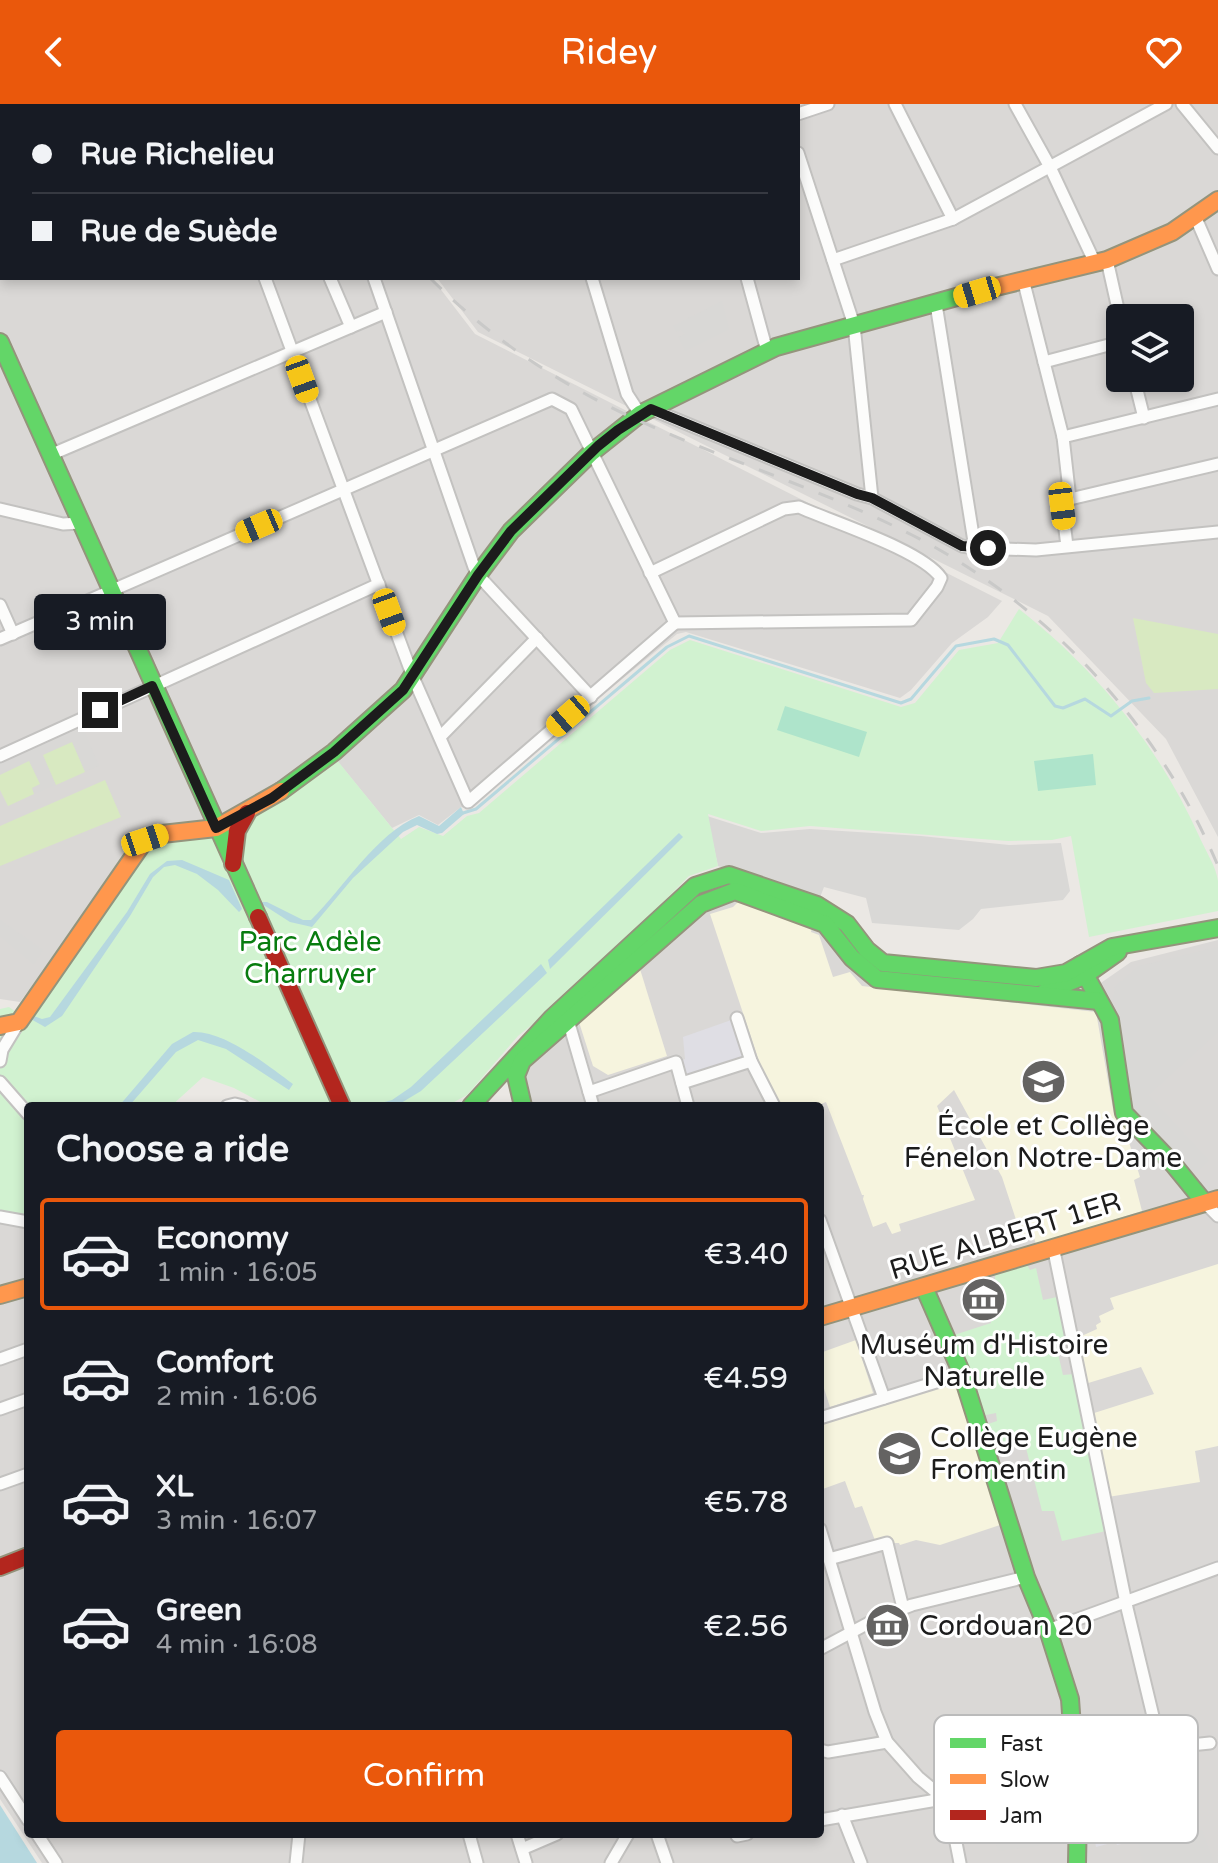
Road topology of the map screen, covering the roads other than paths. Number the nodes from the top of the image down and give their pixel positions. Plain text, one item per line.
1 (828, 104) edge
2 (895, 104) edge
3 (1015, 104) edge
4 (1166, 104) edge
5 (1182, 104) edge
6 (800, 113) edge
7 (1218, 148) edge
8 (800, 159) edge
9 (1050, 167) junction
10 (1218, 200) edge
11 (1195, 216) junction
12 (953, 219) junction
13 (833, 260) junction
14 (1101, 262) junction
15 (1218, 269) edge
16 (1023, 279) junction
17 (266, 280) edge
18 (331, 280) edge
19 (375, 280) edge
20 (593, 280) edge
21 (748, 280) edge
22 (936, 304) junction
23 (1115, 304) edge
24 (386, 312) junction
25 (854, 325) junction
26 (351, 327) junction
27 (0, 342) edge
28 (1106, 346) edge
29 (767, 351) junction
30 (292, 352) junction
31 (1044, 362) junction
32 (1138, 392) edge
33 (1218, 399) edge
34 (646, 412) junction
35 (1144, 418) junction
36 (1063, 437) junction
37 (432, 450) junction
38 (591, 453) junction
39 (50, 455) junction
40 (1218, 464) edge
41 (343, 489) junction
42 (872, 498) junction
43 (1070, 499) junction
44 (0, 509) edge
45 (80, 523) junction
46 (1218, 532) edge
47 (1067, 546) junction
48 (975, 548) junction
49 (650, 573) junction
50 (478, 575) junction
51 (379, 584) junction
52 (110, 590) junction
53 (0, 605) edge
54 (675, 623) junction
55 (13, 634) junction
56 (537, 638) junction
57 (0, 639) edge
58 (413, 677) junction
59 (152, 686) junction
60 (591, 697) junction
61 (440, 737) junction
62 (0, 756) edge
63 (247, 813) junction
64 (216, 828) junction
65 (233, 865) junction
66 (1216, 928) edge
67 (1083, 970) junction
68 (1037, 994) junction
69 (1099, 1001) junction
70 (737, 1018) dead end
71 (568, 1020) junction
72 (19, 1022) junction
73 (0, 1026) edge
74 (0, 1061) edge
75 (751, 1061) junction
76 (0, 1082) edge
77 (682, 1083) junction
78 (488, 1087) junction
79 (589, 1092) junction
80 (521, 1100) edge
81 (341, 1102) edge
82 (475, 1102) edge
83 (592, 1102) edge
84 (687, 1102) edge
85 (772, 1102) edge
86 (24, 1109) edge
87 (1181, 1173) junction
88 (1211, 1201) edge
89 (1186, 1207) junction
90 (1218, 1216) edge
91 (0, 1217) edge
92 (24, 1221) edge
93 (824, 1232) edge
94 (1053, 1246) junction
95 (924, 1287) junction
96 (24, 1288) edge
97 (0, 1295) edge
98 (850, 1309) junction
99 (824, 1316) edge
100 (24, 1350) edge
101 (0, 1359) edge
102 (962, 1374) junction
103 (884, 1398) junction
104 (24, 1400) edge
105 (0, 1409) edge
106 (824, 1417) edge
107 (24, 1475) edge
108 (0, 1484) edge
109 (824, 1542) edge
110 (24, 1558) edge
111 (829, 1559) junction
112 (0, 1567) edge
113 (1218, 1568) edge
114 (1026, 1577) junction
115 (1126, 1602) junction
116 (903, 1608) junction
117 (1048, 1630) junction
118 (851, 1632) junction
119 (824, 1647) edge
120 (1071, 1715) edge
121 (1153, 1715) edge
122 (887, 1742) junction
123 (1210, 1743) dead end
124 (1198, 1744) edge
125 (824, 1751) edge
126 (0, 1777) edge
127 (934, 1790) edge
128 (934, 1799) edge
129 (24, 1814) edge
130 (842, 1815) junction
131 (824, 1819) edge
132 (40, 1838) edge
133 (299, 1838) edge
134 (470, 1838) edge
135 (518, 1838) edge
136 (548, 1838) edge
137 (626, 1838) edge
138 (658, 1838) edge
139 (957, 1843) edge
140 (1077, 1843) edge
141 (522, 1849) junction
142 (56, 1863) edge
143 (296, 1863) edge
144 (477, 1863) edge
145 (526, 1863) edge
146 (611, 1863) edge
147 (667, 1863) edge
148 (861, 1863) edge
149 (960, 1863) edge
150 (1077, 1863) edge

1 - 6 street
2 - 12 street
3 - 9 street
4 - 9 street
5 - 7 street
8 - 13 street
9 - 12 street
9 - 14 street
10 - 11 street
11 - 14 street
11 - 15 street
12 - 13 street
13 - 25 street
14 - 16 street
14 - 23 street
16 - 22 street
16 - 31 street
17 - 30 street
18 - 26 street
19 - 24 street
20 - 34 street
21 - 29 street
22 - 25 street
22 - 48 street
24 - 26 street
24 - 37 street
25 - 29 street
25 - 42 street
26 - 30 street
27 - 39 street
28 - 31 street
29 - 34 street
30 - 39 street
30 - 41 street
31 - 36 street
32 - 35 street
33 - 35 street
34 - 38 street
34 - 42 street
35 - 36 street
36 - 43 street
37 - 38 street
37 - 41 street
37 - 50 street
38 - 49 street
38 - 50 street
39 - 45 street
40 - 43 street
41 - 51 street
41 - 52 street
42 - 48 street
43 - 47 street
44 - 45 street
45 - 52 street
46 - 47 street
47 - 48 street
49 - 54 street
49 - 54 street
50 - 56 street
50 - 58 street
51 - 58 street
51 - 59 street
52 - 55 street
52 - 59 street
53 - 55 street
54 - 60 street
55 - 57 street
56 - 60 street
56 - 61 street
58 - 61 street
58 - 63 street
59 - 62 street
59 - 64 street
60 - 61 street
63 - 64 street
63 - 65 street
64 - 65 street
64 - 72 street
65 - 81 street
66 - 67 street
67 - 68 street
67 - 69 street
67 - 78 street
68 - 69 street
68 - 71 street
69 - 87 street
70 - 75 street
71 - 79 street
71 - 80 street
72 - 73 street
72 - 74 street
75 - 77 street
75 - 85 street
76 - 86 street
77 - 79 street
77 - 84 street
78 - 80 street
78 - 82 street
79 - 83 street
87 - 88 street
87 - 89 street
88 - 89 street, RUE ALBERT 1ER
88 - 90 street
89 - 94 street, RUE ALBERT 1ER
91 - 92 street
93 - 98 street
94 - 95 street, RUE ALBERT 1ER
94 - 115 street
95 - 98 street, RUE ALBERT 1ER
95 - 102 street
96 - 97 street
98 - 99 street, RUE ALBERT 1ER
98 - 103 street
100 - 101 street
102 - 103 street
102 - 114 street
103 - 106 street
104 - 105 street
107 - 108 street
109 - 111 street
110 - 112 street
111 - 116 street
111 - 118 street
113 - 115 street
114 - 116 street
114 - 117 street
115 - 117 street
115 - 121 street
116 - 118 street
117 - 120 street
118 - 119 street
118 - 122 street
122 - 125 street
122 - 127 street
123 - 124 street
126 - 129 street
128 - 130 street
130 - 131 street
130 - 148 street
132 - 142 street
133 - 143 street
134 - 144 street
135 - 141 street
136 - 141 street
137 - 146 street
138 - 147 street
139 - 149 street
140 - 150 street
141 - 145 street

